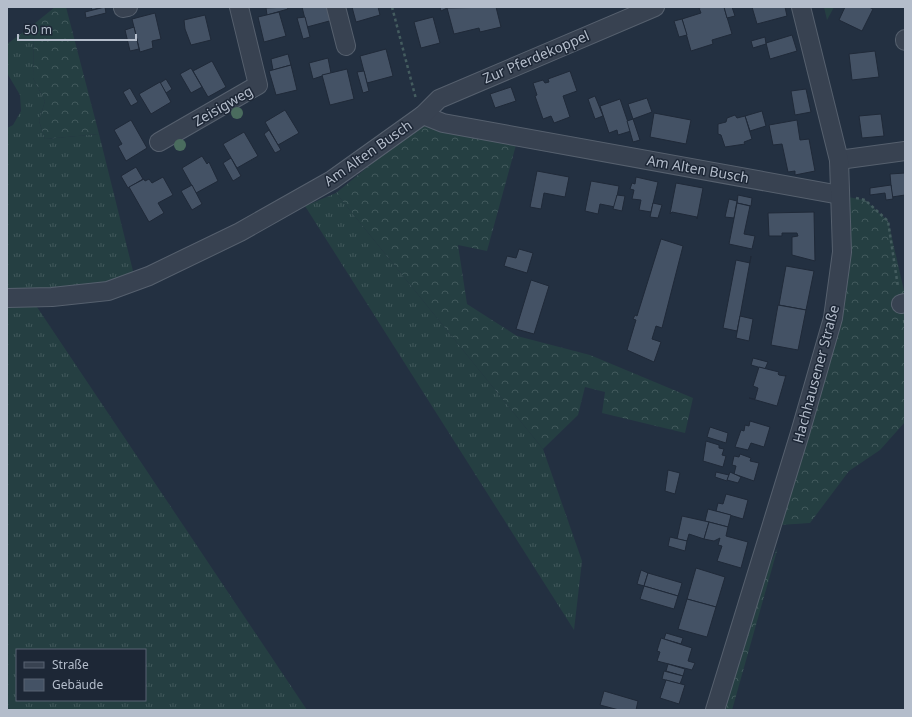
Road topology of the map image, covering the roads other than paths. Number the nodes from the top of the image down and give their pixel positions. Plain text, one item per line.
1 (239, 7) edge
2 (336, 7) edge
3 (655, 7) edge
4 (801, 7) edge
5 (346, 46) dead end
6 (423, 115) junction
7 (159, 142) dead end
8 (905, 151) edge
9 (839, 160) junction
10 (840, 195) junction
11 (7, 298) edge
12 (715, 710) edge

1 - 7 street, Zeisigweg
2 - 5 street
3 - 6 street, Zur Pferdekoppel
4 - 9 street, Hachhausener Straße
6 - 10 street, Am Alten Busch
6 - 11 street, Am Alten Busch
8 - 9 street
9 - 10 street, Hachhausener Straße
10 - 12 street, Hachhausener Straße

